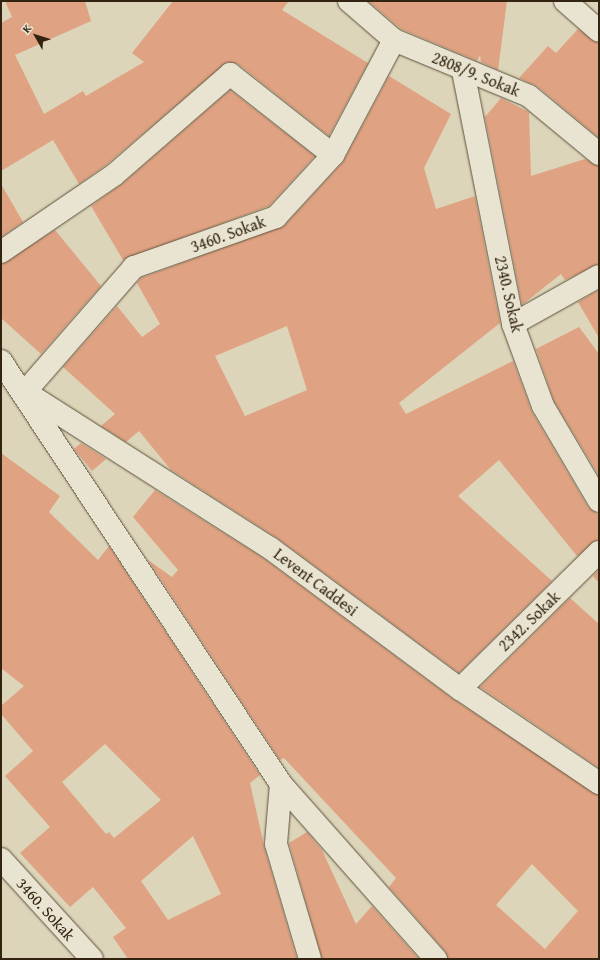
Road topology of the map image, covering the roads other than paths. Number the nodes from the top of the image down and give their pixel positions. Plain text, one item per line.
1 (350, 1) edge
2 (566, 1) edge
3 (599, 31) edge
4 (394, 40) junction
5 (463, 71) junction
6 (599, 154) edge
7 (333, 155) junction
8 (1, 252) edge
9 (599, 276) edge
10 (513, 324) junction
11 (1, 361) edge
12 (24, 392) junction
13 (599, 501) edge
14 (599, 552) edge
15 (460, 689) junction
16 (599, 783) edge
17 (282, 784) junction
18 (1, 859) edge
19 (92, 959) edge
20 (310, 959) edge
21 (436, 959) edge

1 - 4 street, 2808/9. Sokak
2 - 3 street
4 - 5 street, 2808/9. Sokak
4 - 7 street, 3460. Sokak
5 - 6 street, 2808/9. Sokak
5 - 10 street, 2340. Sokak
7 - 8 street
7 - 12 street, 3460. Sokak
9 - 10 street
10 - 13 street, 2340. Sokak
11 - 12 street
12 - 15 street, Levent Caddesi
12 - 17 street
14 - 15 street, 2342. Sokak
15 - 16 street, Levent Caddesi
17 - 20 street
17 - 21 street
18 - 19 street, 3460. Sokak

